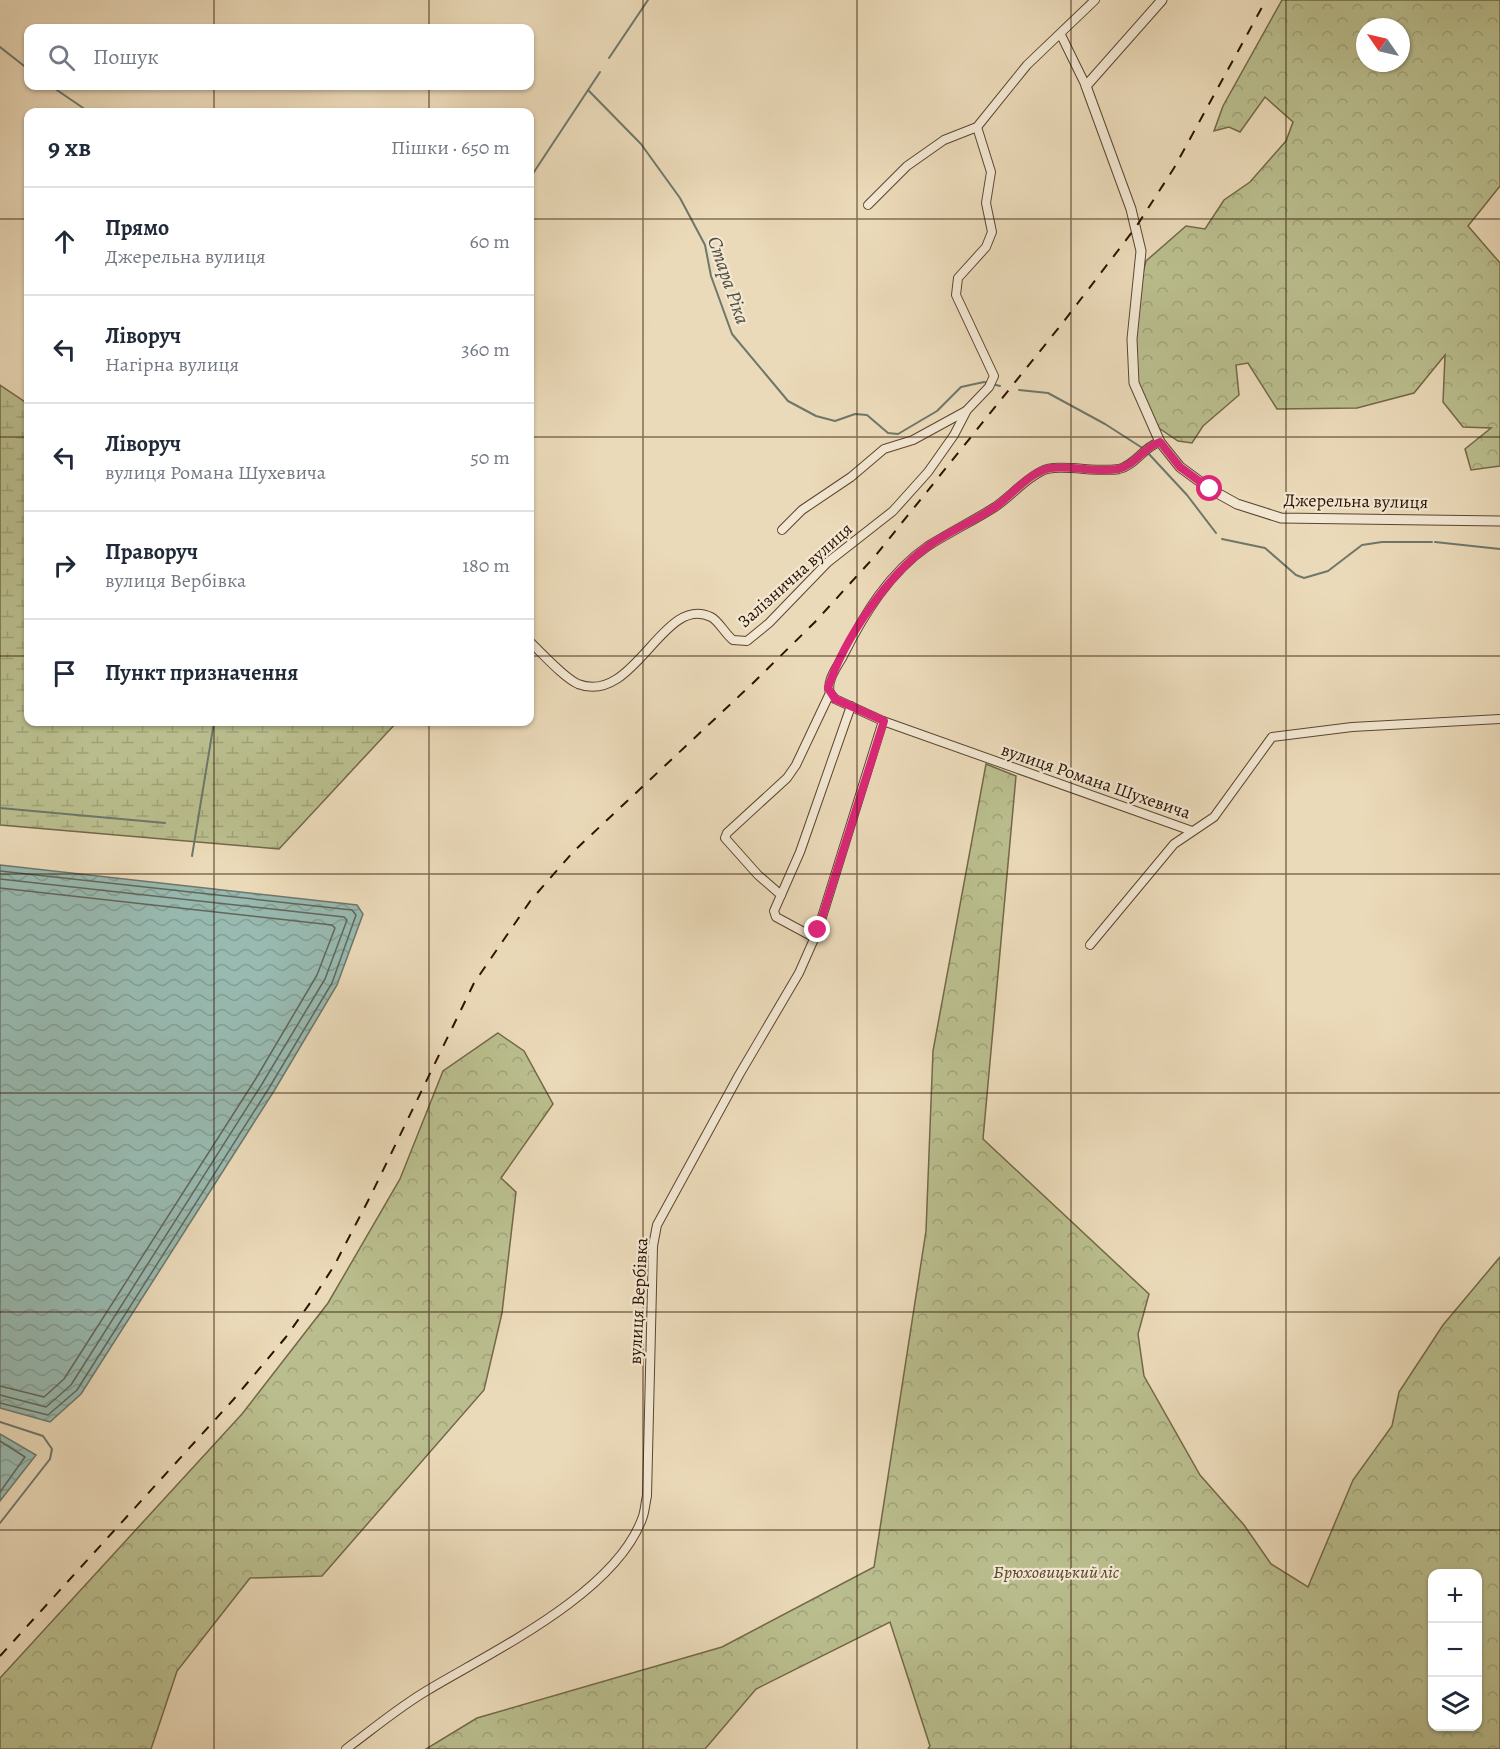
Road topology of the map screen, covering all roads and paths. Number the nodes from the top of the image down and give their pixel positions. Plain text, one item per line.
1 (1095, 0) edge
2 (1162, 0) edge
3 (1061, 35) junction
4 (1086, 86) junction
5 (977, 127) junction
6 (868, 206) dead end
7 (967, 410) junction
8 (1156, 444) junction
9 (1500, 521) edge
10 (782, 530) dead end
11 (534, 646) edge
12 (830, 693) junction
13 (851, 706) junction
14 (1500, 719) edge
15 (884, 721) junction
16 (1192, 831) junction
17 (781, 895) junction
18 (815, 939) junction
19 (1090, 945) dead end
20 (346, 1749) edge

1 - 3 street
2 - 4 street
3 - 4 street, Джерельна вулиця
3 - 5 street
4 - 8 street, Джерельна вулиця
5 - 6 street
5 - 7 street, Залізнична вулиця
7 - 10 street, Залізнична вулиця
7 - 11 street, Залізнична вулиця
8 - 9 street, Джерельна вулиця
8 - 12 street
12 - 13 street, вулиця Романа Шухевича
12 - 17 street
13 - 15 street, вулиця Романа Шухевича
13 - 17 street
14 - 16 street, вулиця Романа Шухевича
15 - 16 street, вулиця Романа Шухевича
15 - 18 street, вулиця Вербівка
16 - 19 street
17 - 18 street
18 - 20 street, вулиця Вербівка

